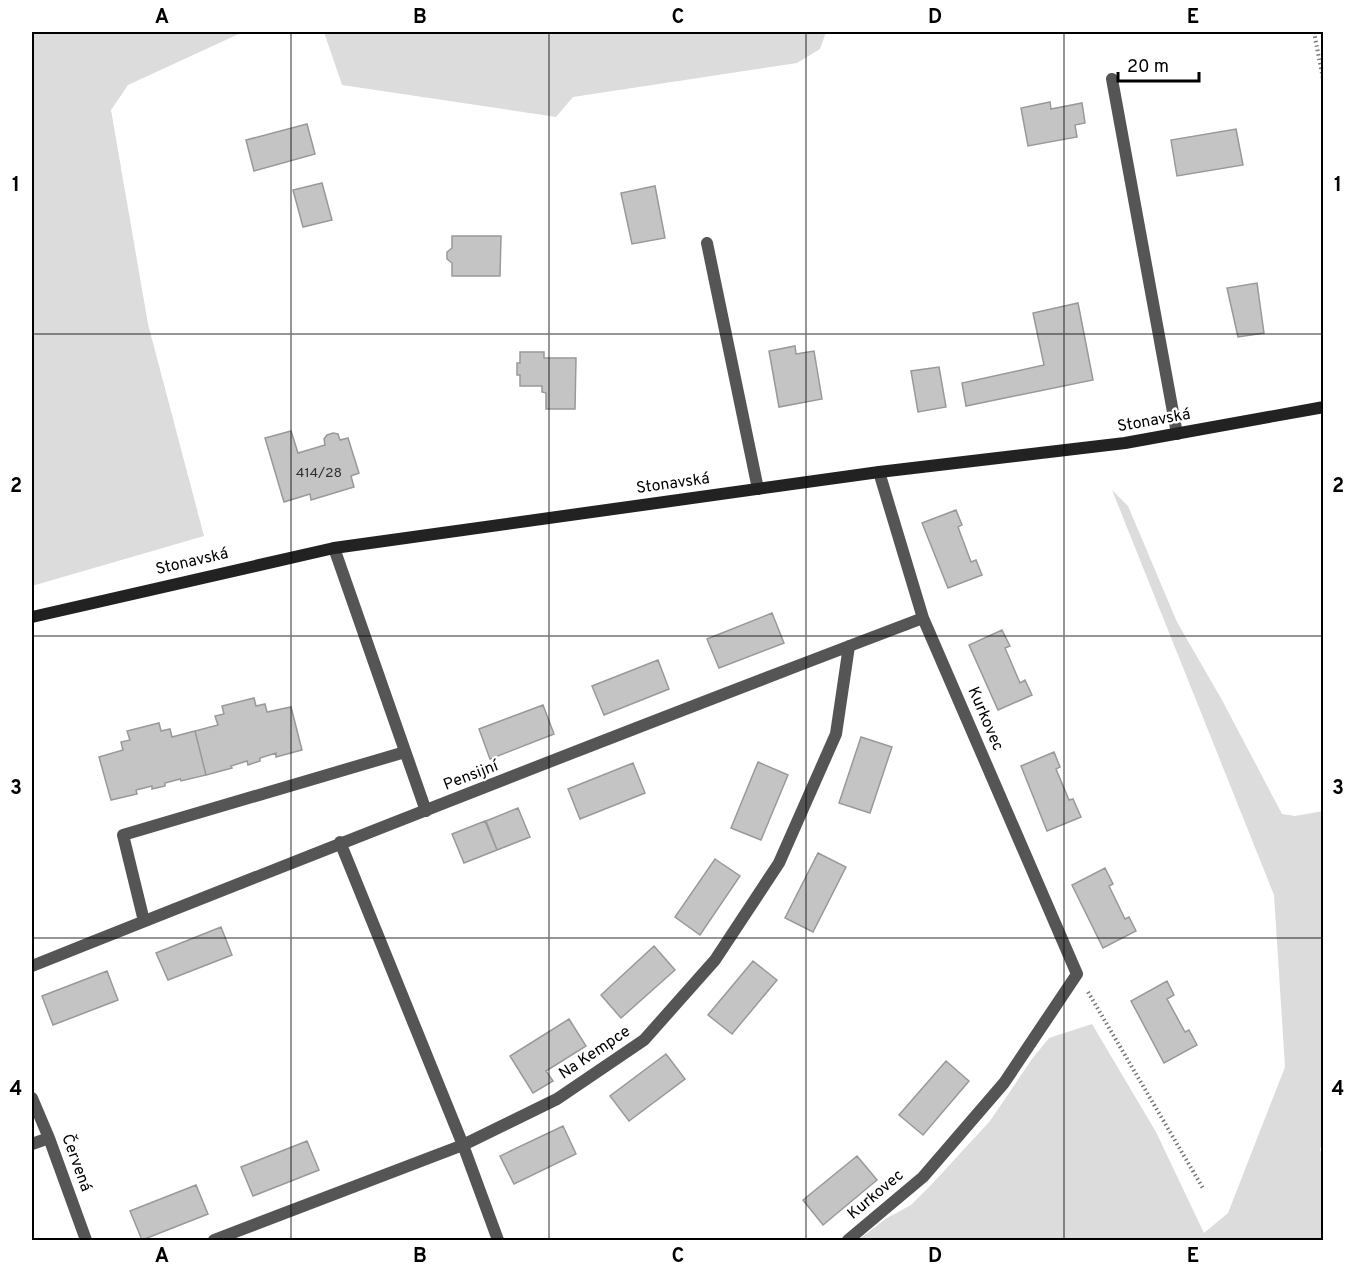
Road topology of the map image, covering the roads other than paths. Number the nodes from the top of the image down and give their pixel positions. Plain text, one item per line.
1 (1112, 79) dead end
2 (707, 243) dead end
3 (1323, 407) edge
4 (1177, 434) junction
5 (879, 472) junction
6 (758, 489) junction
7 (334, 548) junction
8 (32, 617) edge
9 (923, 618) junction
10 (849, 646) junction
11 (405, 752) junction
12 (426, 811) junction
13 (340, 842) junction
14 (144, 921) junction
15 (32, 966) edge
16 (32, 1098) edge
17 (49, 1138) junction
18 (32, 1144) edge
19 (463, 1145) junction
20 (86, 1240) edge
21 (214, 1240) edge
22 (498, 1240) edge
23 (848, 1240) edge

1 - 4 street
2 - 6 street
3 - 4 main road, Stonavská
4 - 5 main road, Stonavská
5 - 6 main road, Stonavská
5 - 9 street, Kurkovec
6 - 7 main road, Stonavská
7 - 8 main road, Stonavská
7 - 11 street
9 - 10 street, Pensijní
9 - 23 street, Kurkovec
10 - 12 street, Pensijní
10 - 19 street, Na Kempce
11 - 12 street
11 - 14 street
12 - 13 street, Pensijní
13 - 14 street, Pensijní
13 - 19 street
14 - 15 street, Pensijní
16 - 17 street, Červená
17 - 18 street
17 - 20 street, Červená
19 - 21 street, Na Kempce
19 - 22 street

